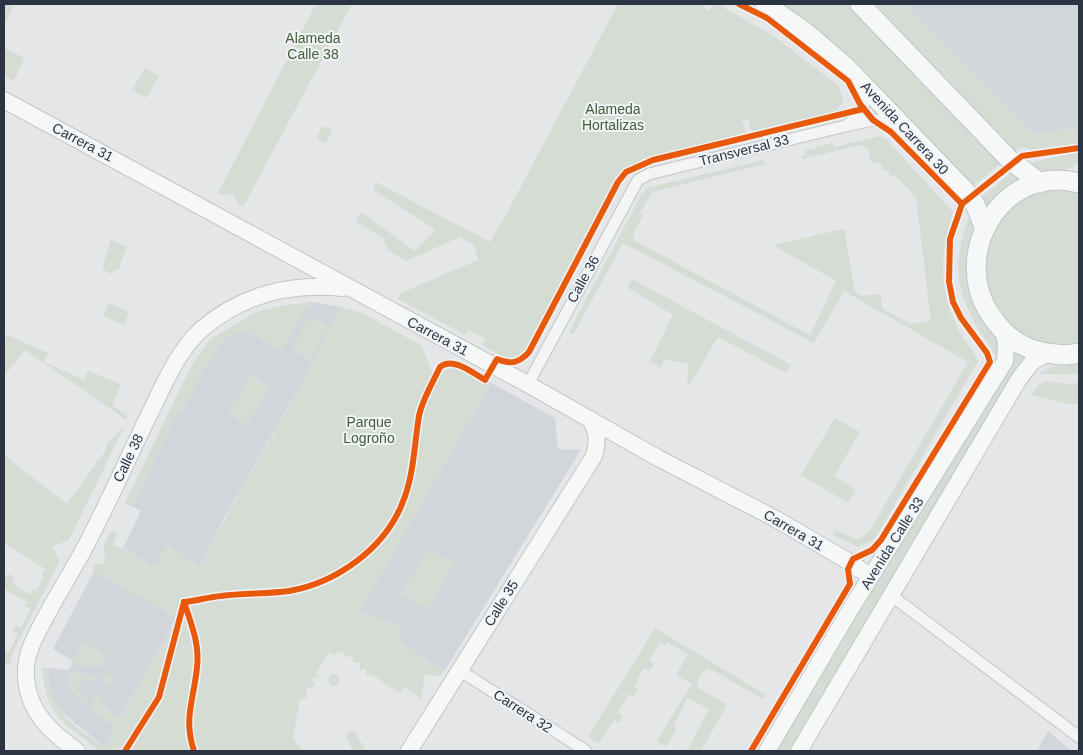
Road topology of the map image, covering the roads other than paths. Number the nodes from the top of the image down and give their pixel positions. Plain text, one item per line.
1 (765, 4) edge
2 (860, 4) edge
3 (860, 80) junction
4 (4, 100) edge
5 (899, 121) junction
6 (845, 126) junction
7 (643, 176) joint
8 (1076, 179) edge
9 (1040, 183) junction
10 (984, 227) junction
11 (348, 288) junction
12 (1003, 332) junction
13 (1079, 353) edge
14 (1048, 354) junction
15 (528, 384) junction
16 (590, 420) junction
17 (629, 442) junction
18 (594, 456) junction
19 (870, 576) junction
20 (892, 596) junction
21 (459, 670) junction
22 (1079, 737) edge
23 (77, 751) edge
24 (410, 751) edge
25 (586, 751) edge
26 (767, 751) edge
27 (799, 751) edge

1 - 3 main road, Avenida Carrera 30
2 - 9 main road
3 - 5 main road, Avenida Carrera 30
3 - 6 street, Transversal 33
4 - 11 street, Carrera 31
5 - 6 street, Transversal 33
5 - 10 main road, Avenida Carrera 30
6 - 7 street, Transversal 33
7 - 15 street, Calle 36
8 - 9 main road
9 - 10 main road
10 - 12 main road
11 - 15 street, Carrera 31
11 - 23 street, Calle 38
12 - 14 main road
12 - 19 street, Avenida Calle 33
13 - 14 main road
14 - 20 street, Avenida Calle 33
15 - 16 street, Carrera 31
16 - 17 street, Carrera 31
16 - 18 street, Calle 35
17 - 18 street
17 - 19 street, Carrera 31
18 - 21 street, Calle 35
19 - 26 street, Avenida Calle 33
20 - 22 street
20 - 27 street, Avenida Calle 33
21 - 24 street, Calle 35
21 - 25 street, Carrera 32

